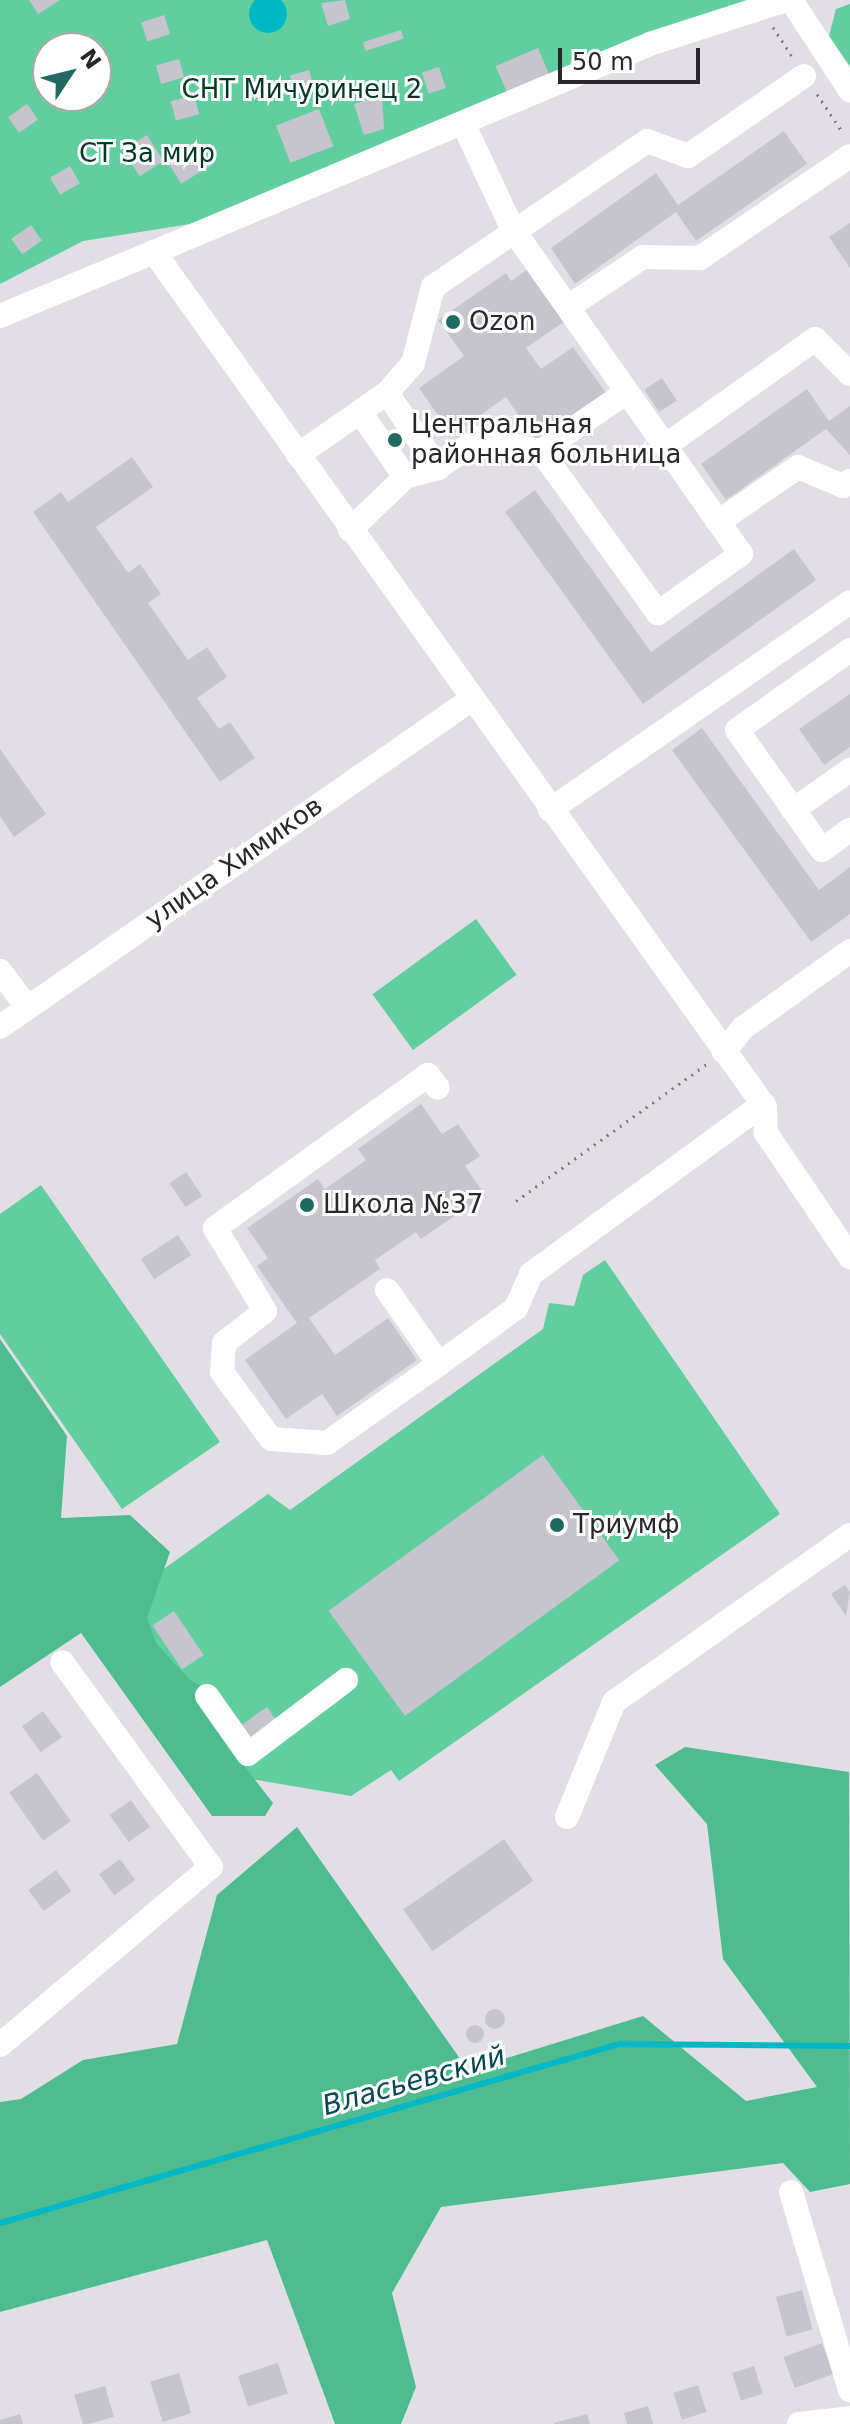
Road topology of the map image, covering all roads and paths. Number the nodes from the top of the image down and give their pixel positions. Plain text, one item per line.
1 (788, 0) edge
2 (804, 76) dead end
3 (850, 90) edge
4 (463, 123) junction
5 (850, 156) edge
6 (513, 230) junction
7 (154, 252) junction
8 (568, 307) junction
9 (0, 316) edge
10 (850, 374) edge
11 (627, 392) junction
12 (387, 393) junction
13 (360, 412) junction
14 (665, 446) junction
15 (541, 451) junction
16 (298, 455) junction
17 (438, 468) junction
18 (405, 477) junction
19 (850, 481) edge
20 (718, 522) junction
21 (350, 530) junction
22 (850, 602) edge
23 (850, 650) edge
24 (469, 701) junction
25 (850, 770) edge
26 (550, 810) junction
27 (793, 810) junction
28 (850, 830) edge
29 (850, 951) edge
30 (0, 971) edge
31 (28, 1008) junction
32 (0, 1027) edge
33 (724, 1052) junction
34 (438, 1088) dead end
35 (763, 1104) junction
36 (516, 1201) dead end
37 (850, 1257) edge
38 (387, 1290) dead end
39 (439, 1364) junction
40 (849, 1538) edge
41 (62, 1662) dead end
42 (346, 1680) dead end
43 (207, 1696) dead end
44 (567, 1817) dead end
45 (0, 2045) edge
46 (791, 2192) dead end
47 (850, 2390) edge
48 (850, 2418) edge
49 (799, 2424) edge

1 - 3 street
1 - 4 street
2 - 6 street
4 - 6 street
4 - 7 street
5 - 8 street
6 - 8 street
6 - 12 street
7 - 9 street
7 - 16 street
8 - 11 street
10 - 14 street
11 - 14 street
11 - 15 street
12 - 13 street
12 - 17 street
13 - 16 street
13 - 18 street
14 - 20 street
15 - 17 street
15 - 20 street
16 - 21 street
17 - 18 street
18 - 21 street
19 - 20 street
21 - 24 street
22 - 26 street
23 - 27 street
24 - 26 street
24 - 31 street, улица Химиков
25 - 27 street
26 - 33 street
27 - 28 street
29 - 33 street
30 - 31 street
31 - 32 street, улица Химиков
33 - 35 street
33 - 36 path
34 - 39 street
35 - 37 street
35 - 39 street
38 - 39 street
40 - 44 street
41 - 45 street
42 - 43 street
46 - 47 street
48 - 49 street

